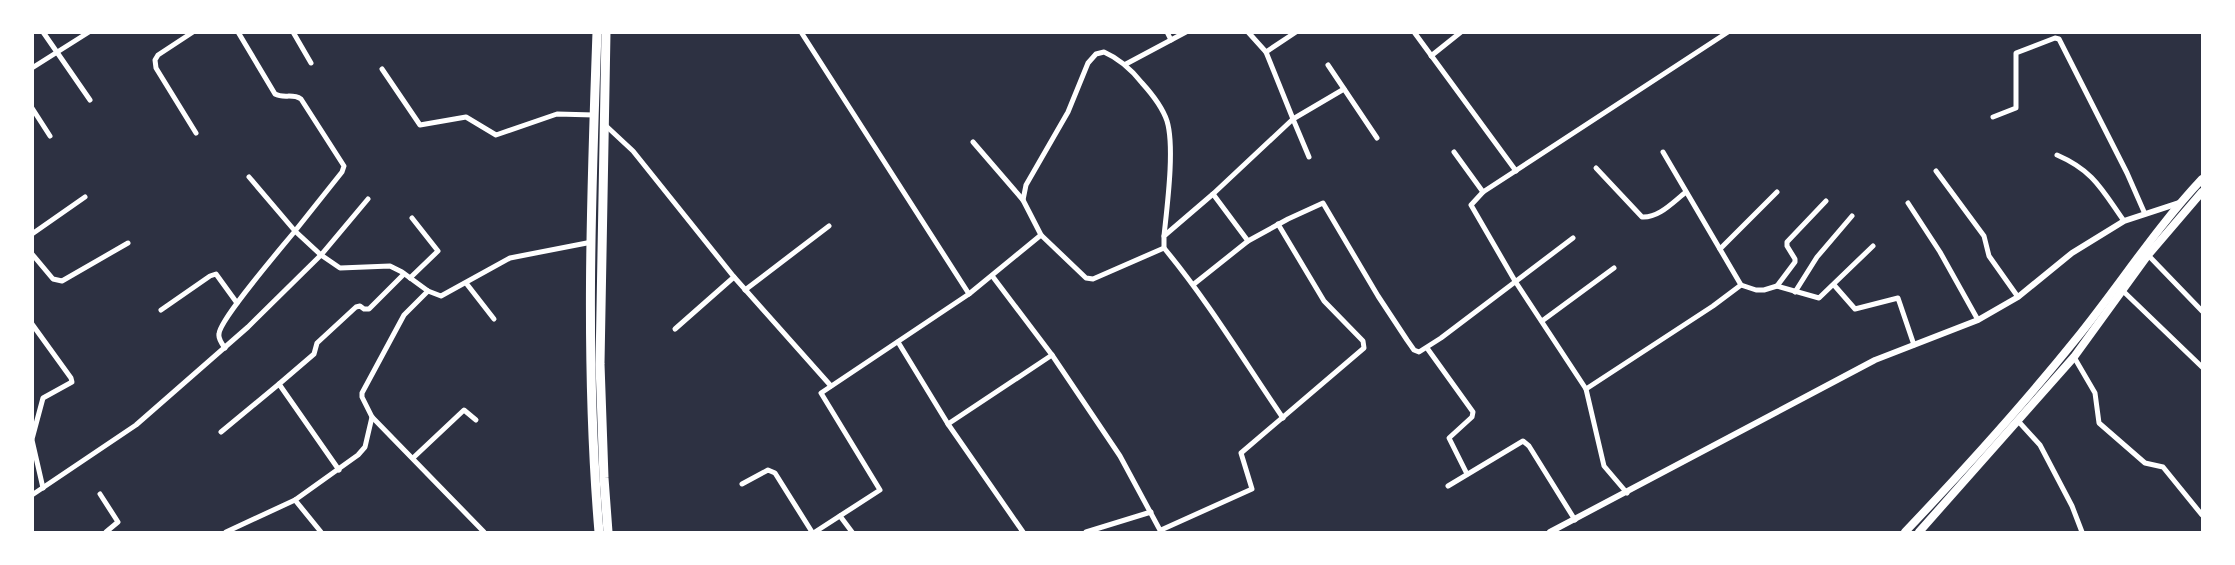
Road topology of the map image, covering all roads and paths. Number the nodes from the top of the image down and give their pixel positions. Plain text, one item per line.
1 (43, 32) edge
2 (89, 32) edge
3 (193, 32) edge
4 (238, 32) edge
5 (293, 32) edge
6 (597, 32) edge
7 (606, 32) edge
8 (801, 32) edge
9 (1167, 32) edge
10 (1186, 32) edge
11 (1248, 32) edge
12 (1296, 32) edge
13 (1414, 32) edge
14 (1461, 32) edge
15 (1728, 32) edge
16 (1171, 40) junction
17 (1266, 52) junction
18 (57, 53) junction
19 (1432, 56) junction
20 (311, 63) dead end
21 (1126, 64) junction
22 (1328, 65) dead end
23 (32, 68) edge
24 (382, 69) dead end
25 (1344, 89) junction
26 (90, 100) dead end
27 (32, 108) edge
28 (594, 114) junction
29 (1993, 116) dead end
30 (1293, 119) junction
31 (603, 123) junction
32 (196, 133) dead end
33 (50, 136) dead end
34 (1377, 138) dead end
35 (973, 142) dead end
36 (1454, 152) dead end
37 (1663, 152) dead end
38 (2057, 155) dead end
39 (1309, 157) dead end
40 (1596, 168) dead end
41 (1516, 171) junction
42 (1936, 171) dead end
43 (249, 177) dead end
44 (2202, 179) edge
45 (1484, 192) junction
46 (1686, 192) junction
47 (1777, 192) dead end
48 (2202, 192) edge
49 (1213, 194) junction
50 (85, 196) dead end
51 (368, 199) dead end
52 (1023, 200) junction
53 (1826, 201) dead end
54 (2180, 202) junction
55 (1908, 203) dead end
56 (2193, 203) junction
57 (2145, 214) junction
58 (1852, 216) dead end
59 (412, 218) dead end
60 (2124, 221) junction
61 (1278, 224) junction
62 (829, 226) dead end
63 (295, 230) junction
64 (32, 234) edge
65 (1041, 235) junction
66 (1164, 236) junction
67 (1573, 238) dead end
68 (592, 242) junction
69 (1248, 242) junction
70 (128, 243) dead end
71 (1872, 246) dead end
72 (1164, 248) junction
73 (1720, 249) junction
74 (32, 254) edge
75 (321, 255) junction
76 (2148, 256) junction
77 (1614, 268) dead end
78 (404, 274) junction
79 (734, 277) junction
80 (993, 277) junction
81 (410, 278) junction
82 (1515, 281) junction
83 (466, 283) junction
84 (1194, 284) junction
85 (1741, 285) junction
86 (1834, 285) junction
87 (1777, 286) junction
88 (745, 290) junction
89 (2122, 290) junction
90 (428, 291) junction
91 (1795, 292) junction
92 (969, 294) junction
93 (2018, 297) junction
94 (237, 303) junction
95 (161, 310) dead end
96 (2202, 311) edge
97 (494, 319) dead end
98 (1978, 320) junction
99 (1542, 321) junction
100 (32, 324) edge
101 (675, 329) dead end
102 (898, 342) junction
103 (1914, 345) junction
104 (224, 348) junction
105 (1426, 348) junction
106 (1052, 355) junction
107 (2074, 358) junction
108 (2202, 367) edge
109 (279, 384) junction
110 (831, 386) junction
111 (1586, 389) junction
112 (372, 417) junction
113 (1283, 418) junction
114 (476, 420) dead end
115 (2019, 422) junction
116 (948, 424) junction
117 (221, 432) dead end
118 (32, 440) edge
119 (413, 458) junction
120 (339, 470) junction
121 (1467, 474) junction
122 (742, 484) dead end
123 (1448, 486) dead end
124 (43, 488) junction
125 (1627, 493) junction
126 (100, 494) dead end
127 (32, 495) edge
128 (295, 500) junction
129 (1151, 512) junction
130 (2202, 515) edge
131 (840, 516) junction
132 (1575, 520) junction
133 (1161, 531) edge
134 (106, 532) edge
135 (226, 532) edge
136 (321, 532) edge
137 (484, 532) edge
138 (599, 532) edge
139 (608, 532) edge
140 (813, 532) edge
141 (852, 532) edge
142 (1023, 532) edge
143 (1086, 532) edge
144 (1550, 532) edge
145 (1905, 532) edge
146 (1919, 532) edge
147 (2082, 532) edge

1 - 18 street
2 - 18 street
3 - 32 street
4 - 63 street
5 - 20 street
6 - 28 highway
7 - 31 highway
8 - 92 street
9 - 16 street
10 - 16 street
11 - 17 street
12 - 17 street
13 - 19 street
14 - 19 street
15 - 41 street
16 - 21 street
17 - 30 street
18 - 23 street
18 - 26 street
19 - 41 street
21 - 52 street
21 - 66 street
22 - 25 street
24 - 28 street
25 - 30 street
25 - 34 street
27 - 33 street
28 - 31 street
28 - 68 highway
29 - 57 street
30 - 39 street
30 - 49 street
31 - 79 street
31 - 139 highway
35 - 52 street
36 - 45 street
37 - 46 street
38 - 60 street
40 - 46 street
41 - 45 street
42 - 93 street
43 - 63 street
44 - 54 main road
45 - 82 street
46 - 73 street
47 - 73 street
48 - 56 main road
49 - 66 street
49 - 69 street
50 - 64 street
51 - 75 street
52 - 65 street
53 - 87 street
54 - 56 street
54 - 57 street
54 - 145 main road
55 - 98 street
56 - 76 main road
57 - 60 street
58 - 91 street
59 - 81 street
60 - 93 street
61 - 69 street
61 - 105 street
61 - 113 street
62 - 88 street
63 - 75 street
63 - 94 street
65 - 72 street
65 - 80 street
66 - 72 street
67 - 82 street
68 - 83 street
68 - 138 highway
69 - 84 street
70 - 74 street
71 - 86 street
72 - 84 street
73 - 85 street
75 - 78 street
75 - 104 street
76 - 89 main road
76 - 96 street
77 - 99 street
78 - 81 street
78 - 109 street
79 - 88 street
79 - 101 street
80 - 92 street
80 - 106 street
81 - 90 street
82 - 99 street
82 - 105 street
83 - 90 street
83 - 97 street
84 - 113 street
85 - 87 street
85 - 111 street
86 - 91 street
86 - 103 street
87 - 91 street
88 - 110 street
89 - 107 main road
89 - 108 street
90 - 112 street
92 - 102 street
93 - 98 street
94 - 95 street
94 - 104 street
98 - 103 street
99 - 111 street
100 - 118 street
102 - 110 street
102 - 116 street
103 - 125 street
104 - 124 street
105 - 121 street
106 - 116 street
106 - 129 street
107 - 115 main road
107 - 130 street
109 - 117 street
109 - 120 street
110 - 131 street
111 - 125 street
112 - 119 street
112 - 120 street
113 - 133 street
114 - 119 street
115 - 146 main road
115 - 147 street
116 - 142 street
118 - 124 street
119 - 137 street
120 - 128 street
121 - 123 street
121 - 132 street
122 - 140 street
124 - 127 street
125 - 132 street
126 - 134 street
128 - 135 street
128 - 136 street
129 - 133 street
129 - 143 street
131 - 140 street
131 - 141 street
132 - 144 street

